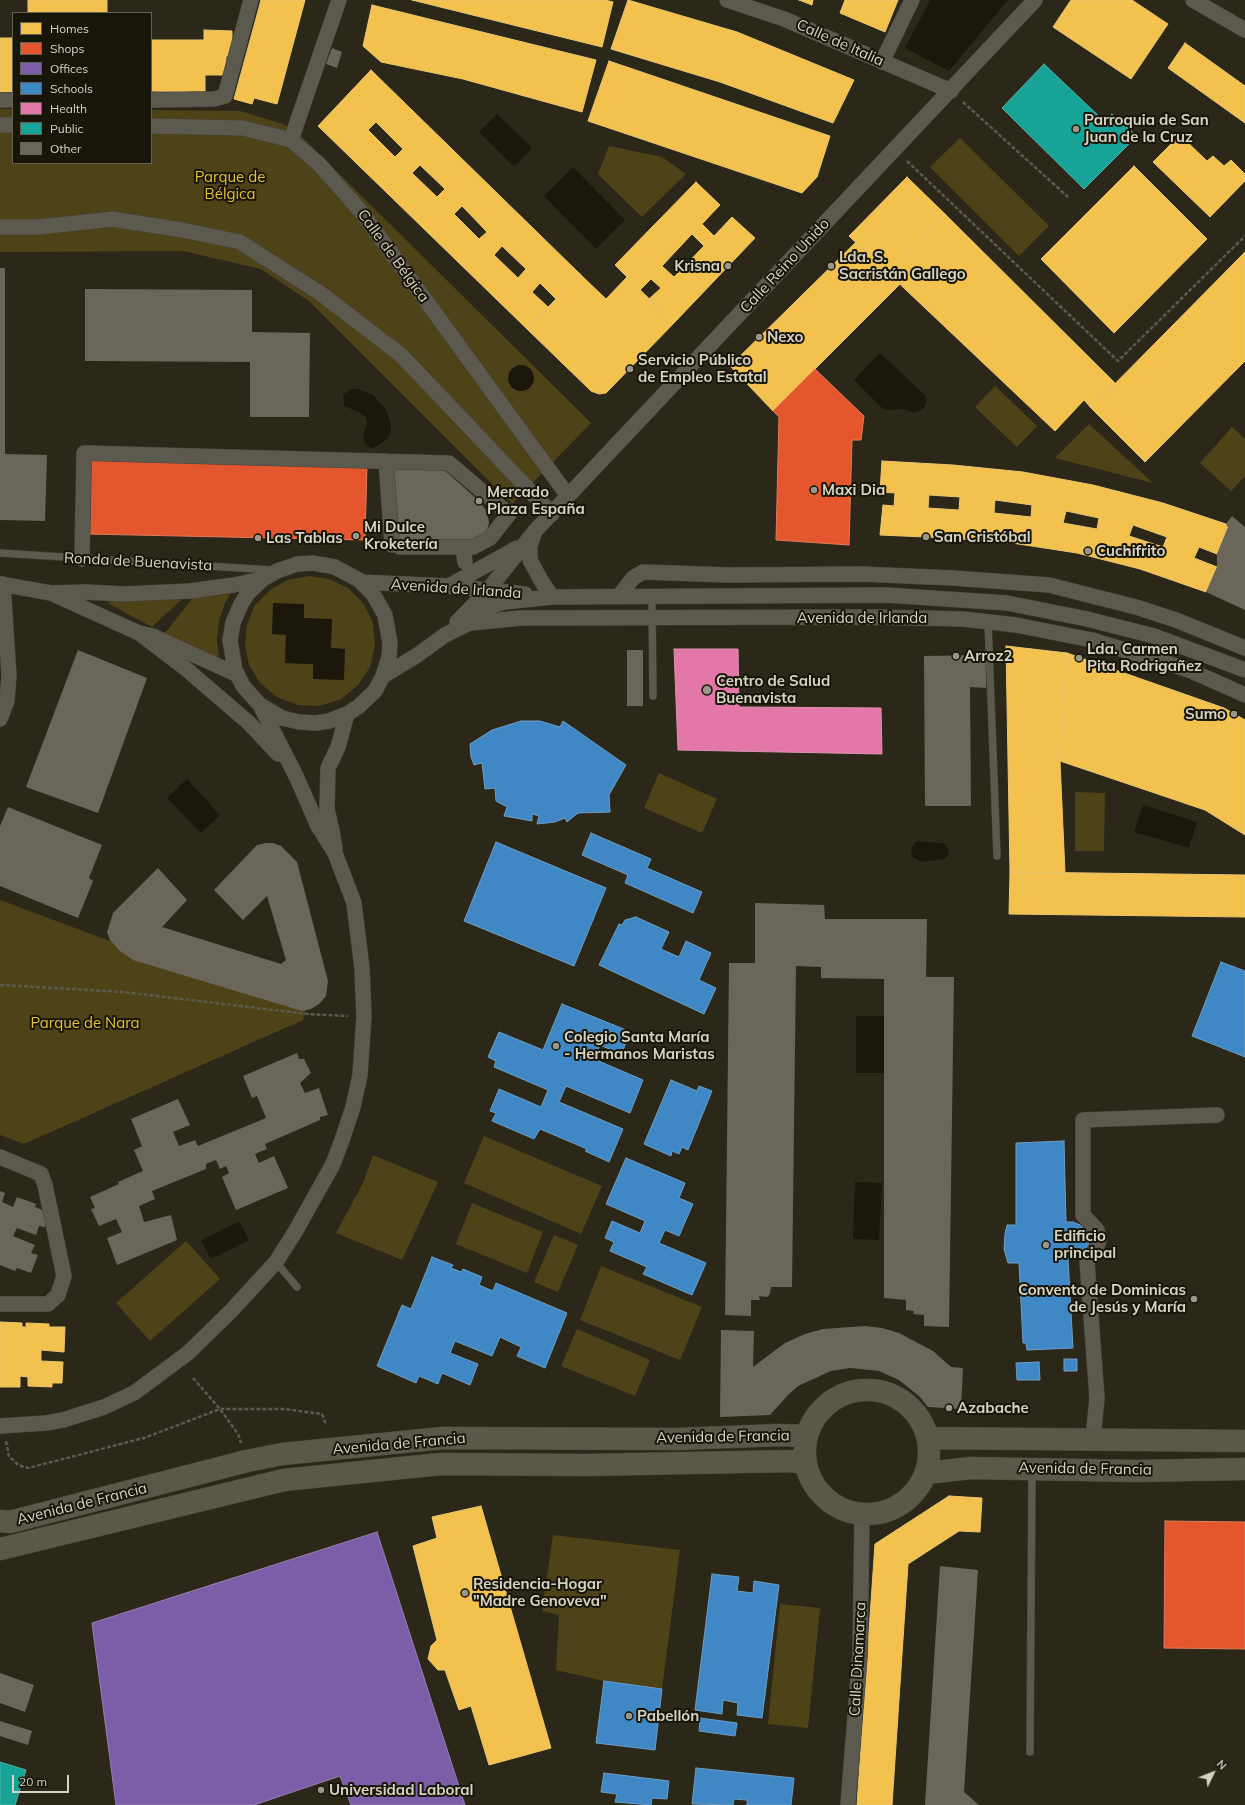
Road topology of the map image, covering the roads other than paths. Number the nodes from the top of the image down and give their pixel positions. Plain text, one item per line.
1 (251, 0) edge
2 (339, 0) edge
3 (727, 0) edge
4 (912, 0) edge
5 (1035, 0) edge
6 (1193, 0) edge
7 (756, 4) edge
8 (1245, 30) edge
9 (882, 62) junction
10 (951, 91) junction
11 (0, 100) edge
12 (12, 100) edge
13 (152, 100) edge
14 (0, 125) edge
15 (12, 125) edge
16 (152, 126) edge
17 (291, 140) junction
18 (0, 227) edge
19 (386, 461) junction
20 (568, 496) junction
21 (552, 514) junction
22 (535, 531) junction
23 (523, 544) junction
24 (464, 547) junction
25 (0, 553) edge
26 (82, 559) junction
27 (465, 562) dead end
28 (276, 571) junction
29 (861, 574) junction
30 (263, 579) junction
31 (361, 582) junction
32 (1, 584) edge
33 (449, 586) junction
34 (488, 590) junction
35 (51, 593) junction
36 (619, 596) junction
37 (860, 596) junction
38 (552, 597) junction
39 (652, 597) junction
40 (652, 618) junction
41 (988, 622) junction
42 (467, 624) junction
43 (139, 633) junction
44 (445, 635) junction
45 (1245, 648) edge
46 (1245, 670) edge
47 (238, 675) junction
48 (383, 676) junction
49 (1245, 695) edge
50 (653, 696) dead end
51 (260, 705) junction
52 (347, 714) junction
53 (0, 719) edge
54 (296, 776) junction
55 (336, 853) junction
56 (997, 856) dead end
57 (1217, 1115) dead end
58 (0, 1157) edge
59 (276, 1262) junction
60 (297, 1287) dead end
61 (0, 1304) edge
62 (4, 1429) edge
63 (807, 1436) junction
64 (928, 1438) junction
65 (1092, 1439) junction
66 (1245, 1440) edge
67 (806, 1464) junction
68 (1032, 1468) junction
69 (1245, 1469) edge
70 (926, 1473) junction
71 (862, 1514) junction
72 (0, 1521) edge
73 (0, 1549) edge
74 (1030, 1752) dead end
75 (848, 1805) edge

1 - 13 street
2 - 17 street
3 - 7 street, Calle de Italia
4 - 9 street
5 - 10 street, Calle Reino Unido
6 - 8 street
7 - 9 street, Calle de Italia
9 - 10 street, Calle de Italia
10 - 20 street, Calle Reino Unido
11 - 12 street
14 - 15 street
16 - 17 street, Calle de Bélgica
17 - 20 street, Calle de Bélgica
18 - 21 street
19 - 24 street
19 - 24 street
19 - 26 street
20 - 21 street, Calle Reino Unido
21 - 22 street, Calle Reino Unido
22 - 23 street, Calle Reino Unido
22 - 38 street
23 - 33 street, Calle Reino Unido
23 - 34 street, Calle Reino Unido
24 - 27 street
25 - 26 lane, Ronda de Buenavista
26 - 28 lane, Ronda de Buenavista
28 - 30 street, Ronda de Buenavista
28 - 31 street, Ronda de Buenavista
29 - 36 street
29 - 37 street, Avenida de Irlanda
29 - 45 street
30 - 35 street, Ronda de Buenavista
30 - 47 street, Ronda de Buenavista
31 - 33 street, Avenida de Irlanda
31 - 48 street, Ronda de Buenavista
32 - 35 street, Ronda de Buenavista
32 - 53 street
33 - 34 street, Avenida de Irlanda
34 - 38 street, Avenida de Irlanda
34 - 44 street, Calle Reino Unido
35 - 43 street, Ronda de Buenavista
36 - 38 street, Avenida de Irlanda
36 - 39 street, Avenida de Irlanda
37 - 39 street, Avenida de Irlanda
37 - 46 street, Avenida de Irlanda
38 - 42 street, Avenida de Irlanda
39 - 40 lane
40 - 41 street, Avenida de Irlanda
40 - 42 street, Avenida de Irlanda
40 - 50 lane
41 - 49 street, Avenida de Irlanda
41 - 56 lane
42 - 44 street, Avenida de Irlanda
43 - 47 street, Ronda de Buenavista
43 - 54 street, Ronda de Buenavista
44 - 48 street, Avenida de Irlanda
47 - 51 street, Ronda de Buenavista
48 - 52 street, Ronda de Buenavista
51 - 52 street, Ronda de Buenavista
51 - 54 street, Ronda de Buenavista
52 - 55 street, Ronda de Buenavista
54 - 55 street, Ronda de Buenavista
55 - 59 street, Ronda de Buenavista
57 - 65 street
58 - 61 street
59 - 60 lane
59 - 62 street, Ronda de Buenavista
63 - 64 main road
63 - 67 main road
63 - 72 main road, Avenida de Francia
64 - 65 main road, Avenida de Francia
64 - 70 main road
65 - 66 main road, Avenida de Francia
67 - 71 main road
67 - 73 main road, Avenida de Francia
68 - 69 main road, Avenida de Francia
68 - 70 main road, Avenida de Francia
68 - 74 lane
70 - 71 main road
71 - 75 street, Calle Dinamarca

